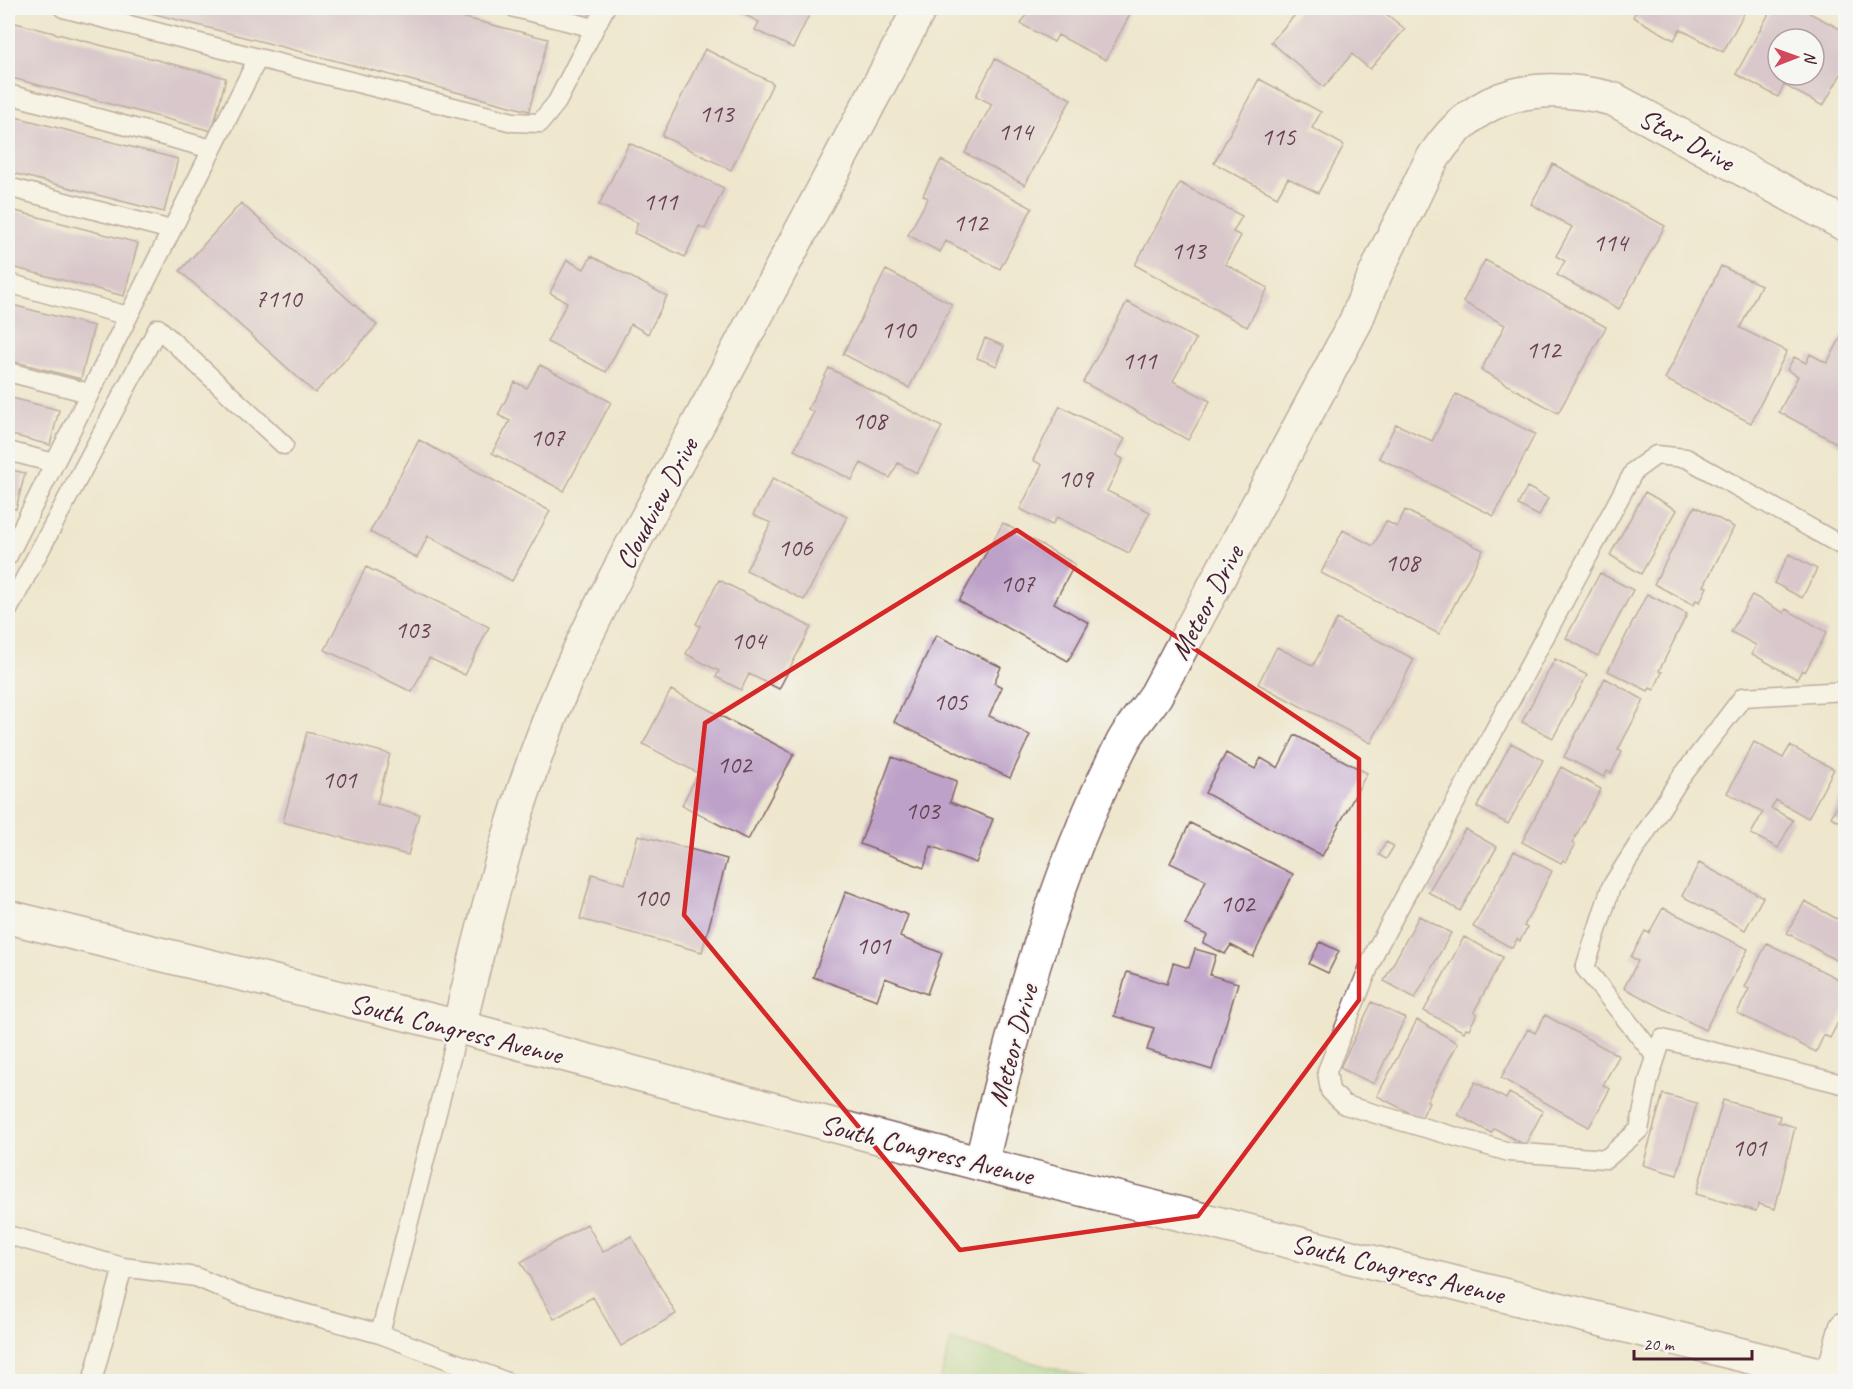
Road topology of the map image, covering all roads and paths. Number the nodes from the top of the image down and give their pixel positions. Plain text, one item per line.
1 (63, 8) edge
2 (515, 8) edge
3 (605, 8) edge
4 (920, 8) edge
5 (594, 28) junction
6 (258, 58) junction
7 (8, 94) edge
8 (1518, 94) joint
9 (212, 149) junction
10 (8, 187) edge
11 (1845, 225) edge
12 (171, 230) junction
13 (8, 283) edge
14 (128, 316) junction
15 (8, 372) edge
16 (89, 393) junction
17 (284, 445) dead end
18 (8, 451) edge
19 (54, 463) junction
20 (14, 527) edge
21 (1845, 548) edge
22 (8, 556) edge
23 (8, 610) edge
24 (1845, 691) edge
25 (8, 917) edge
26 (459, 1027) junction
27 (1656, 1057) junction
28 (1845, 1085) edge
29 (981, 1164) junction
30 (8, 1235) edge
31 (123, 1267) junction
32 (1845, 1328) edge
33 (380, 1334) junction
34 (1839, 1380) edge
35 (92, 1382) edge
36 (507, 1382) edge

1 - 6 lane
2 - 5 lane
3 - 5 lane
4 - 26 street, Cloudview Drive
5 - 6 lane
6 - 9 lane
7 - 9 lane
8 - 11 street, Star Drive
8 - 29 street, Meteor Drive
9 - 12 lane
10 - 12 lane
12 - 14 lane
13 - 14 lane
14 - 16 lane
15 - 16 lane
16 - 19 lane
17 - 23 lane
18 - 19 lane
19 - 20 lane
20 - 22 lane
21 - 27 lane
24 - 27 lane
25 - 26 street, South Congress Avenue
26 - 29 street, South Congress Avenue
26 - 33 lane
27 - 28 lane
29 - 34 street, South Congress Avenue
30 - 31 lane
31 - 33 lane
31 - 35 lane
32 - 34 street
33 - 36 lane

